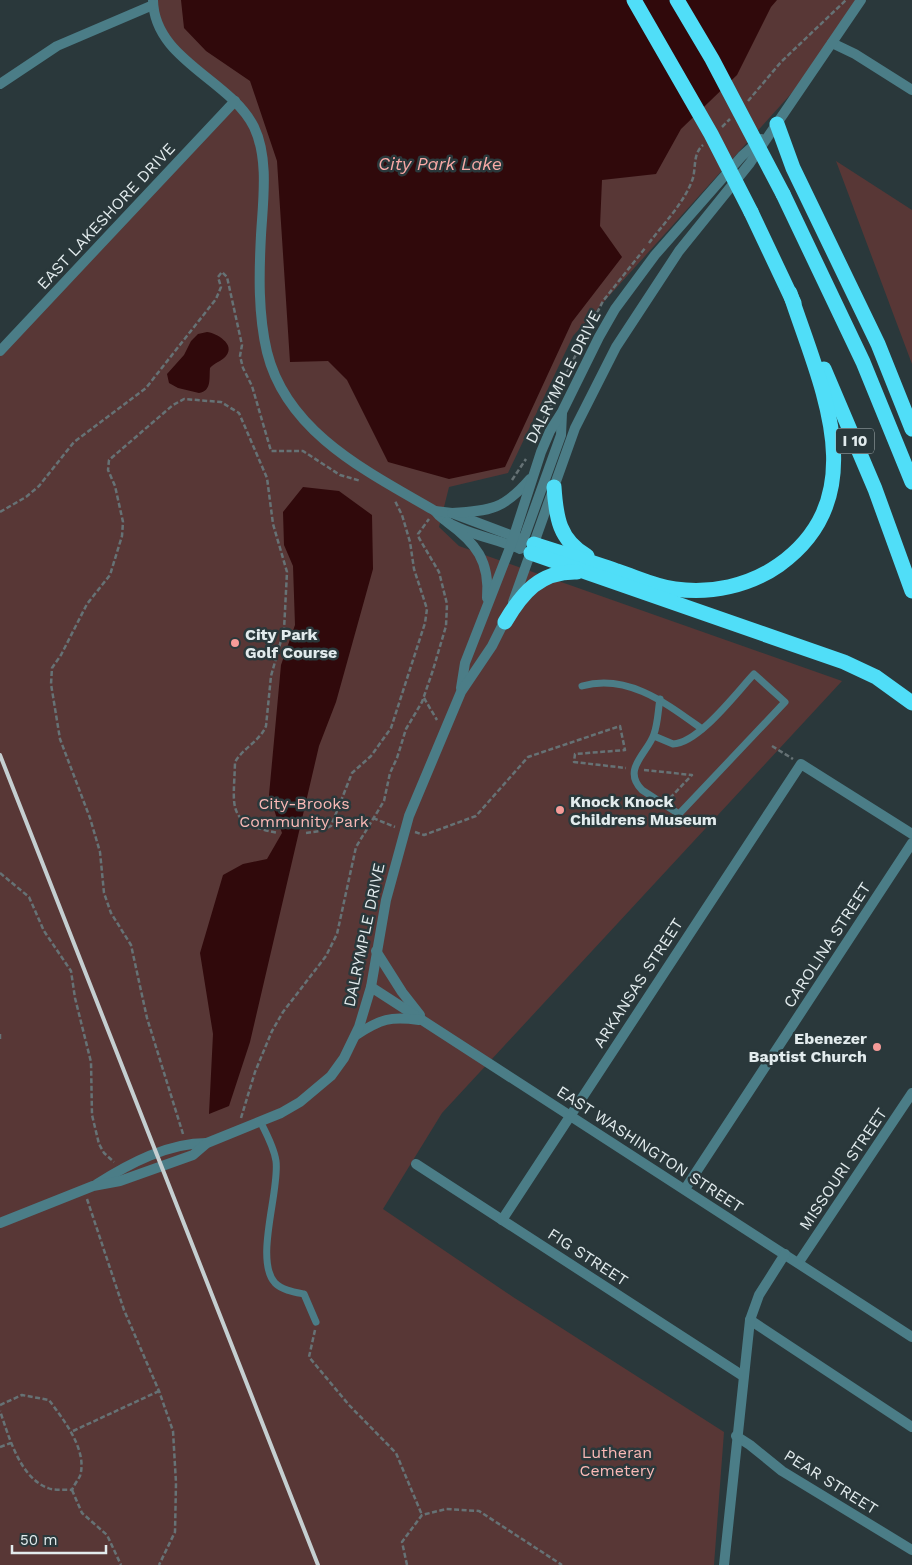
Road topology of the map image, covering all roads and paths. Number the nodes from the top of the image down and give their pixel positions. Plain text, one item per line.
1 (634, 0) edge
2 (677, 0) edge
3 (846, 0) edge
4 (861, 0) edge
5 (153, 2) edge
6 (832, 42) junction
7 (0, 84) edge
8 (912, 90) edge
9 (235, 102) junction
10 (746, 104) dead end
11 (733, 117) dead end
12 (777, 124) junction
13 (720, 129) dead end
14 (707, 142) dead end
15 (790, 293) junction
16 (0, 351) edge
17 (562, 412) junction
18 (542, 423) dead end
19 (912, 429) edge
20 (529, 454) dead end
21 (534, 474) junction
22 (510, 482) dead end
23 (912, 482) edge
24 (368, 485) dead end
25 (554, 487) junction
26 (394, 499) dead end
27 (0, 512) edge
28 (432, 514) junction
29 (450, 517) junction
30 (522, 544) junction
31 (597, 569) junction
32 (912, 591) edge
33 (486, 609) junction
34 (505, 622) junction
35 (582, 686) dead end
36 (461, 692) junction
37 (424, 698) junction
38 (660, 699) junction
39 (912, 703) edge
40 (702, 729) junction
41 (443, 733) junction
42 (654, 736) junction
43 (772, 746) dead end
44 (801, 764) junction
45 (634, 768) junction
46 (664, 804) junction
47 (373, 818) junction
48 (393, 826) dead end
49 (278, 833) dead end
50 (306, 833) dead end
51 (912, 834) edge
52 (412, 835) dead end
53 (912, 843) edge
54 (0, 873) edge
55 (376, 951) junction
56 (371, 987) junction
57 (425, 1021) junction
58 (0, 1034) edge
59 (356, 1036) junction
60 (0, 1041) edge
61 (912, 1093) edge
62 (569, 1116) junction
63 (240, 1120) dead end
64 (260, 1121) junction
65 (184, 1137) dead end
66 (207, 1143) junction
67 (118, 1164) dead end
68 (416, 1164) dead end
69 (94, 1186) junction
70 (685, 1189) junction
71 (82, 1200) dead end
72 (502, 1220) junction
73 (0, 1223) edge
74 (785, 1254) junction
75 (799, 1262) junction
76 (750, 1320) junction
77 (316, 1322) joint
78 (912, 1337) edge
79 (743, 1376) junction
80 (159, 1391) junction
81 (0, 1406) edge
82 (0, 1411) edge
83 (912, 1427) edge
84 (73, 1431) junction
85 (736, 1436) junction
86 (12, 1443) junction
87 (0, 1447) edge
88 (72, 1490) junction
89 (422, 1515) junction
90 (912, 1550) edge
91 (121, 1565) edge
92 (159, 1565) edge
93 (407, 1565) edge
94 (562, 1565) edge
95 (724, 1565) edge

1 - 15 highway, I 10, bridge
2 - 23 highway, I 10, bridge
3 - 10 path
4 - 6 street, DALRYMPLE DRIVE
5 - 7 street
5 - 9 street
6 - 8 street
6 - 12 street, DALRYMPLE DRIVE
9 - 16 street, EAST LAKESHORE DRIVE
9 - 28 street
11 - 13 path
12 - 17 street, DALRYMPLE DRIVE
12 - 19 highway
12 - 25 street, DALRYMPLE DRIVE
14 - 18 path
15 - 31 highway
15 - 32 highway, I 10
17 - 21 street, DALRYMPLE DRIVE
17 - 30 street
20 - 22 path
21 - 29 street
21 - 30 street, DALRYMPLE DRIVE
24 - 27 path
25 - 30 street, DALRYMPLE DRIVE
25 - 31 highway
26 - 50 path
28 - 29 street
28 - 37 path
29 - 30 street
29 - 33 street
30 - 31 highway
30 - 33 street, DALRYMPLE DRIVE
30 - 34 street, DALRYMPLE DRIVE
31 - 34 highway
31 - 39 highway
33 - 36 street, DALRYMPLE DRIVE
34 - 36 street, DALRYMPLE DRIVE
35 - 38 lane
36 - 41 street, DALRYMPLE DRIVE
37 - 41 path
37 - 47 path
38 - 40 lane
38 - 42 lane
40 - 42 lane
40 - 46 lane
41 - 55 street, DALRYMPLE DRIVE
42 - 45 lane
43 - 44 path
44 - 51 street
44 - 62 street, ARKANSAS STREET
45 - 46 lane
45 - 46 path
45 - 52 path
47 - 48 path
47 - 63 path
49 - 65 path
53 - 70 street, CAROLINA STREET
54 - 67 path
55 - 56 street, DALRYMPLE DRIVE
55 - 57 street
56 - 57 street, EAST WASHINGTON STREET
56 - 59 street, DALRYMPLE DRIVE
57 - 59 street
57 - 62 street, EAST WASHINGTON STREET
58 - 60 path
59 - 64 street, DALRYMPLE DRIVE
61 - 75 street, MISSOURI STREET
62 - 70 street, EAST WASHINGTON STREET
62 - 72 street, ARKANSAS STREET
64 - 66 street, DALRYMPLE DRIVE
64 - 77 lane
66 - 69 street, DALRYMPLE DRIVE
66 - 69 street, DALRYMPLE DRIVE
68 - 72 street, FIG STREET
69 - 73 street, DALRYMPLE DRIVE
70 - 74 street, EAST WASHINGTON STREET
71 - 80 path
72 - 79 street, FIG STREET
74 - 75 street, EAST WASHINGTON STREET
74 - 76 street
75 - 78 street, EAST WASHINGTON STREET
76 - 79 street
76 - 83 street
77 - 89 path
79 - 85 street
80 - 84 path
80 - 92 path
81 - 84 path
82 - 86 path
84 - 88 path
85 - 90 street, PEAR STREET
85 - 95 street
86 - 87 path
86 - 88 path
88 - 91 path
89 - 93 path
89 - 94 path

